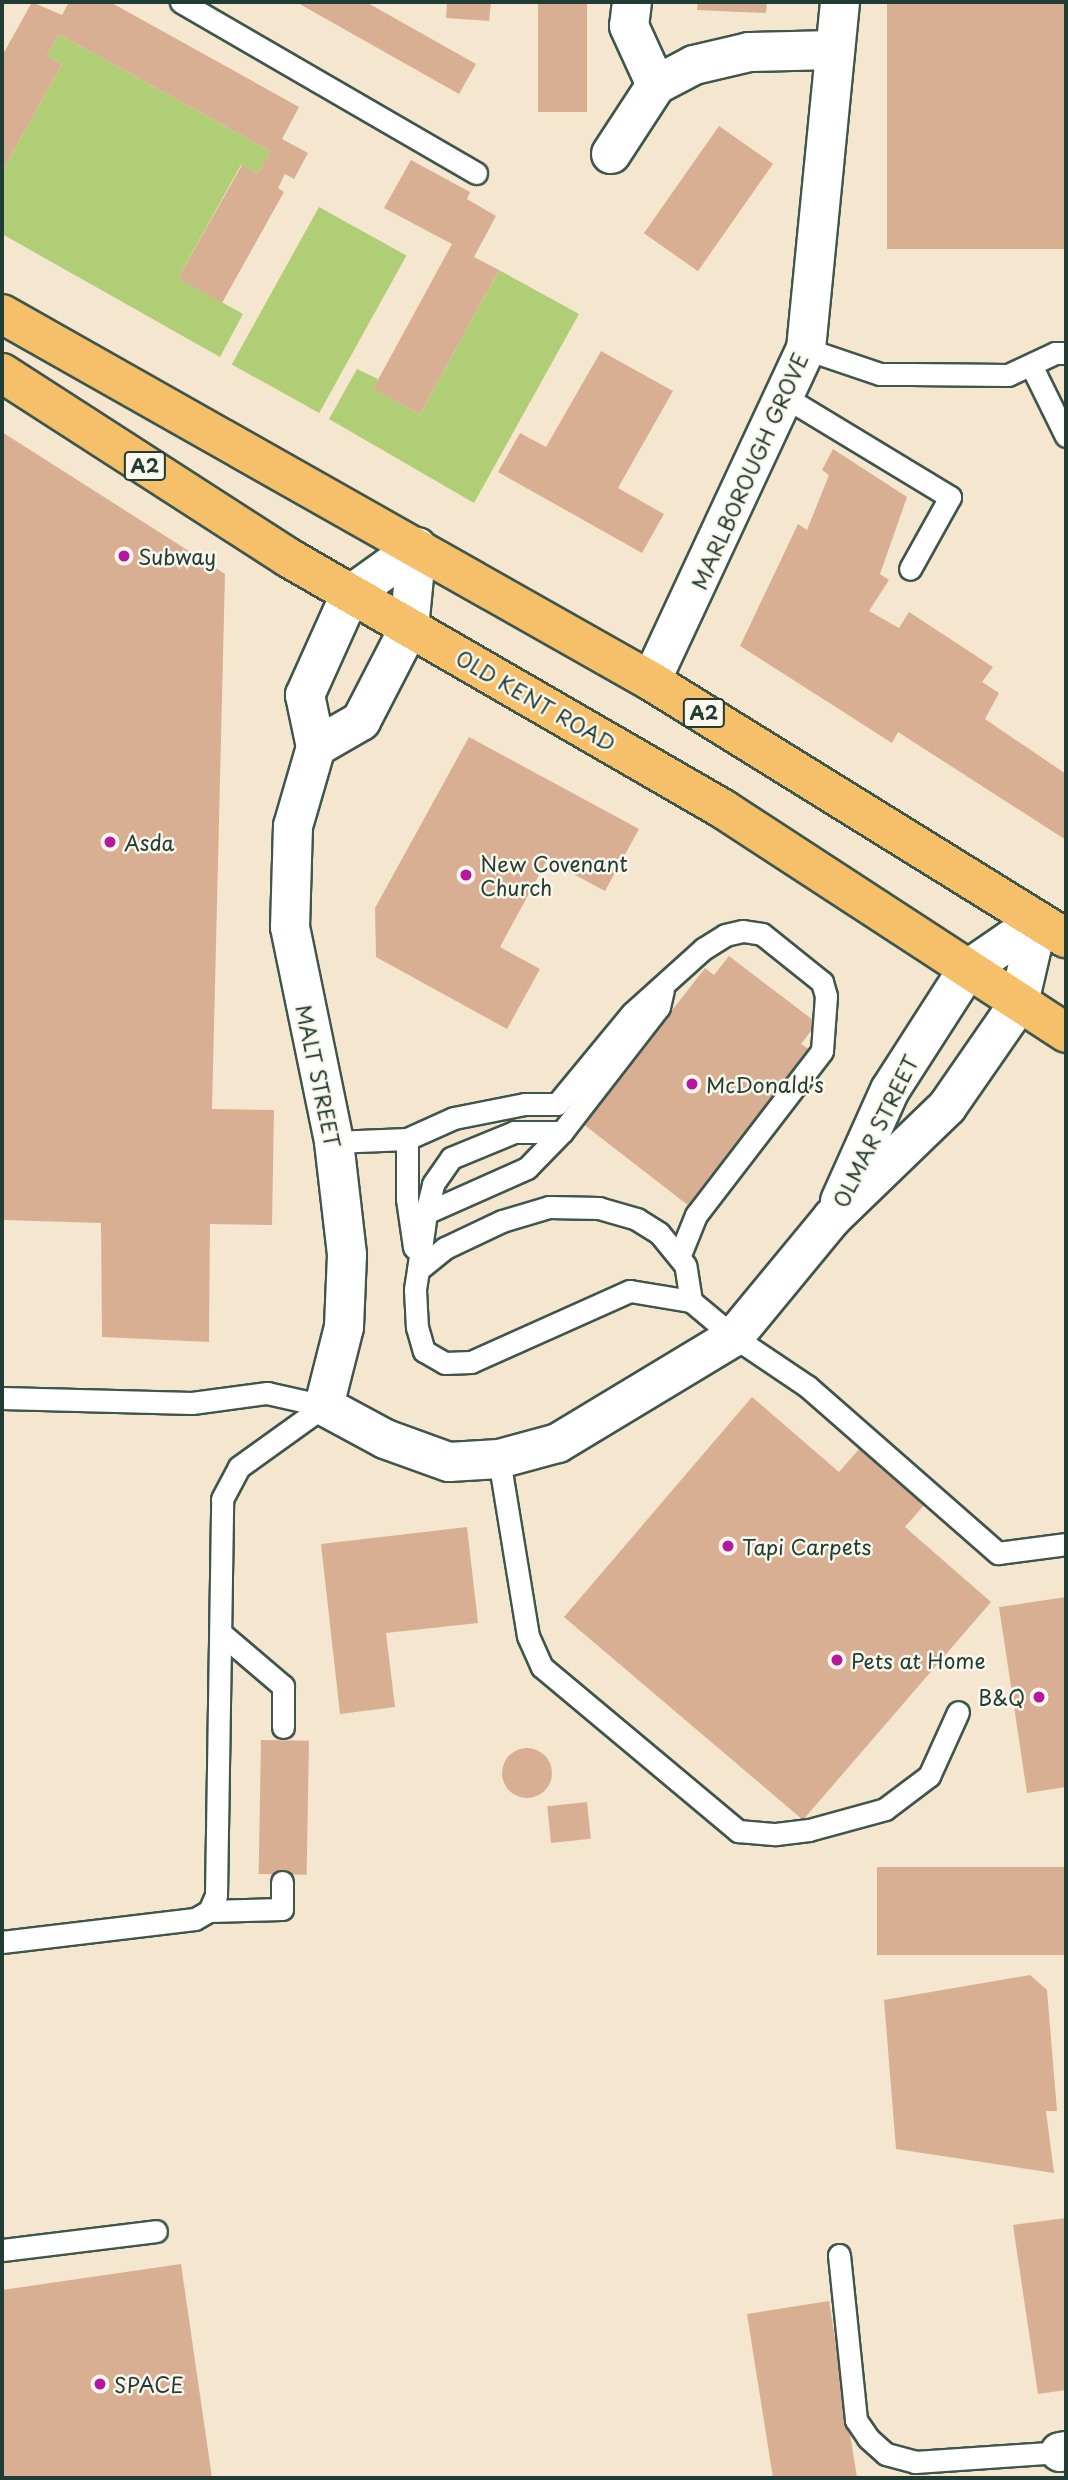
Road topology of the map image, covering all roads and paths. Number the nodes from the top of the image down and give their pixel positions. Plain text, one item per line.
1 (181, 2) edge
2 (632, 2) edge
3 (840, 2) edge
4 (835, 50) junction
5 (656, 85) junction
6 (611, 154) dead end
7 (476, 173) dead end
8 (2, 314) edge
9 (806, 349) junction
10 (1066, 353) edge
11 (1031, 365) junction
12 (2, 373) edge
13 (785, 397) junction
14 (1066, 436) edge
15 (417, 547) junction
16 (910, 569) dead end
17 (350, 595) junction
18 (409, 628) junction
19 (652, 681) junction
20 (316, 747) junction
21 (1052, 930) edge
22 (967, 970) junction
23 (664, 987) junction
24 (1019, 1003) junction
25 (1066, 1033) edge
26 (562, 1132) junction
27 (407, 1139) junction
28 (334, 1142) junction
29 (426, 1213) junction
30 (832, 1218) junction
31 (679, 1257) junction
32 (418, 1270) junction
33 (691, 1301) junction
34 (734, 1338) junction
35 (2, 1398) edge
36 (324, 1406) junction
37 (499, 1460) junction
38 (1066, 1544) edge
39 (223, 1635) junction
40 (958, 1712) dead end
41 (283, 1727) dead end
42 (282, 1882) dead end
43 (209, 1911) junction
44 (2, 1942) edge
45 (156, 2231) dead end
46 (2, 2250) edge
47 (839, 2255) dead end
48 (1063, 2451) edge

1 - 7 lane
2 - 5 street
3 - 4 street, MARLBOROUGH GROVE
4 - 5 street
4 - 9 street, MARLBOROUGH GROVE
5 - 6 street
8 - 15 highway, A2
9 - 11 lane
9 - 13 street, MARLBOROUGH GROVE
10 - 11 lane
11 - 14 lane
12 - 17 highway, OLD KENT ROAD / A2
13 - 16 lane
13 - 19 street, MARLBOROUGH GROVE
15 - 17 street
15 - 18 street
15 - 19 highway, A2
17 - 18 highway, OLD KENT ROAD / A2
17 - 20 street, MALT STREET
18 - 20 street
18 - 22 highway, OLD KENT ROAD / A2
19 - 21 highway, A2
20 - 28 street, MALT STREET
21 - 22 street, OLMAR STREET
21 - 24 street, OLMAR STREET
22 - 24 highway, OLD KENT ROAD / A2
22 - 30 street, OLMAR STREET
23 - 26 lane
23 - 27 lane
23 - 31 lane
24 - 25 highway, OLD KENT ROAD / A2
24 - 30 street, OLMAR STREET
26 - 29 lane
26 - 29 lane
27 - 28 lane
27 - 32 lane
28 - 36 street, MALT STREET
29 - 32 lane
30 - 34 street, OLMAR STREET
31 - 32 lane
31 - 33 lane
32 - 33 lane
33 - 34 lane
34 - 37 street, OLMAR STREET
34 - 38 lane
35 - 36 lane
36 - 37 street, OLMAR STREET
36 - 39 lane
37 - 40 lane
39 - 41 lane
39 - 43 lane
42 - 43 lane
43 - 44 lane
45 - 46 lane
47 - 48 lane

